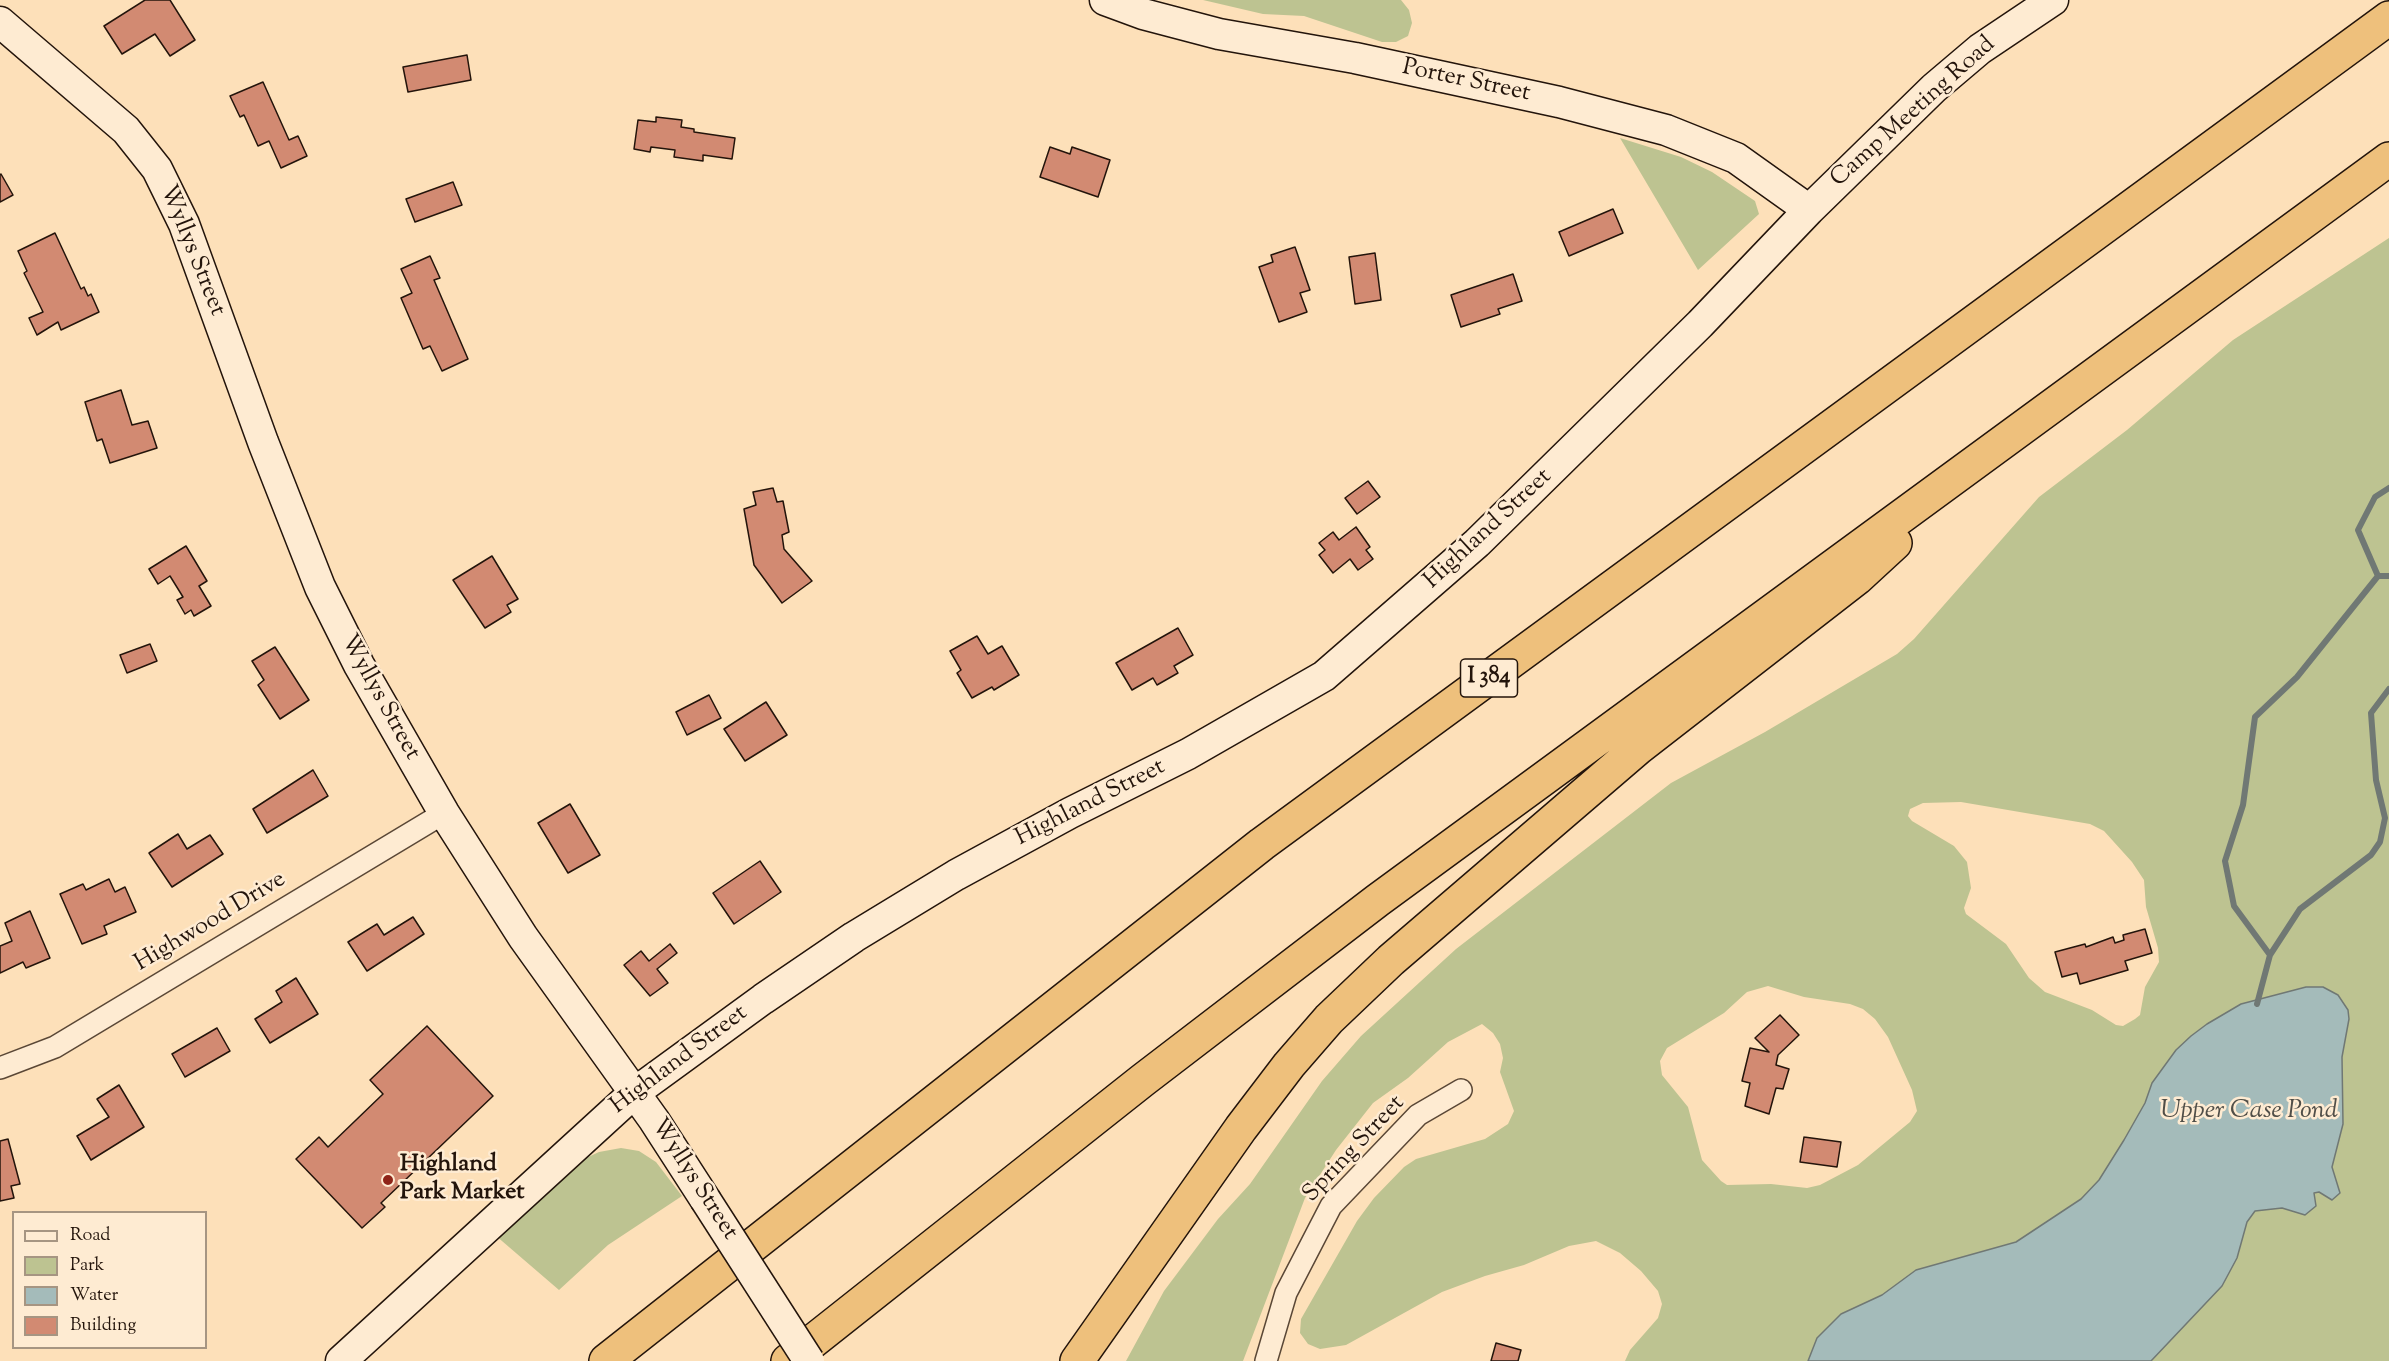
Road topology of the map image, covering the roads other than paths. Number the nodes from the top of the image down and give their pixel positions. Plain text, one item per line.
1 (1105, 0) edge
2 (2053, 0) edge
3 (2389, 18) edge
4 (0, 22) edge
5 (2389, 159) edge
6 (1809, 210) junction
7 (1953, 478) junction
8 (444, 813) junction
9 (0, 1068) edge
10 (1461, 1090) dead end
11 (634, 1093) junction
12 (341, 1361) edge
13 (606, 1361) edge
14 (788, 1361) edge
15 (809, 1361) edge
16 (1077, 1361) edge
17 (1266, 1361) edge

1 - 6 main road, Porter Street
2 - 6 main road, Camp Meeting Road
3 - 13 highway, I 384
4 - 8 main road, Wyllys Street
5 - 7 highway
6 - 11 main road, Highland Street
7 - 14 highway
7 - 16 highway
8 - 9 street, Highwood Drive
8 - 11 main road, Wyllys Street
10 - 17 street, Spring Street
11 - 12 main road, Highland Street
11 - 15 main road, Wyllys Street, bridge

